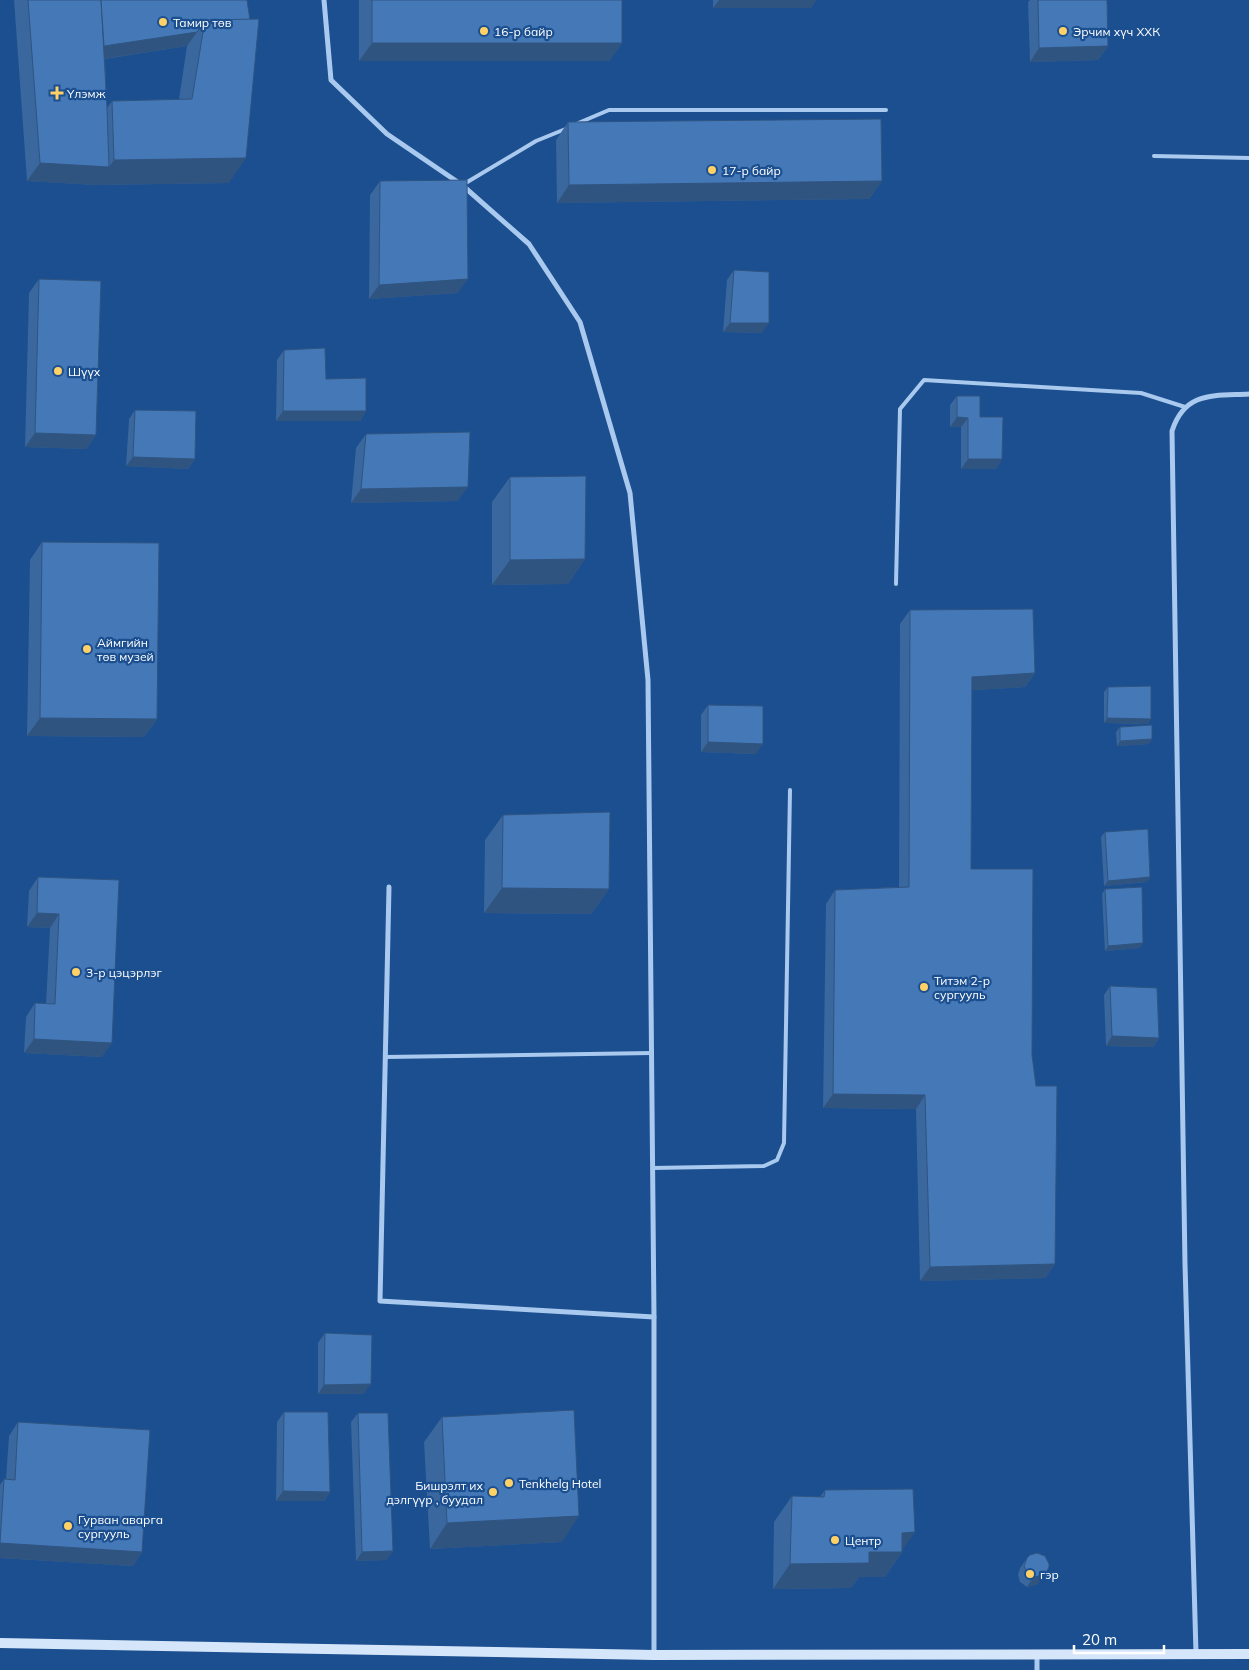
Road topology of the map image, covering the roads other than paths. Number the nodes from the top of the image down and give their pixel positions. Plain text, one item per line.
1 (324, 0) edge
2 (886, 110) dead end
3 (1154, 156) dead end
4 (1249, 158) edge
5 (462, 185) junction
6 (1249, 394) edge
7 (1185, 407) junction
8 (896, 584) dead end
9 (790, 790) dead end
10 (390, 887) dead end
11 (652, 1053) junction
12 (386, 1056) junction
13 (653, 1168) junction
14 (654, 1317) junction
15 (0, 1643) edge
16 (1196, 1653) junction
17 (654, 1654) junction
18 (1037, 1654) junction
19 (1249, 1654) edge
20 (1037, 1670) edge

1 - 5 street
2 - 5 lane
3 - 4 lane
5 - 11 street
6 - 7 street
7 - 8 lane
7 - 16 street
9 - 13 lane
10 - 12 street
11 - 12 lane
11 - 13 street
12 - 14 street
13 - 14 street
14 - 17 street
15 - 17 main road
16 - 18 main road
16 - 19 main road
17 - 18 main road
18 - 20 street

